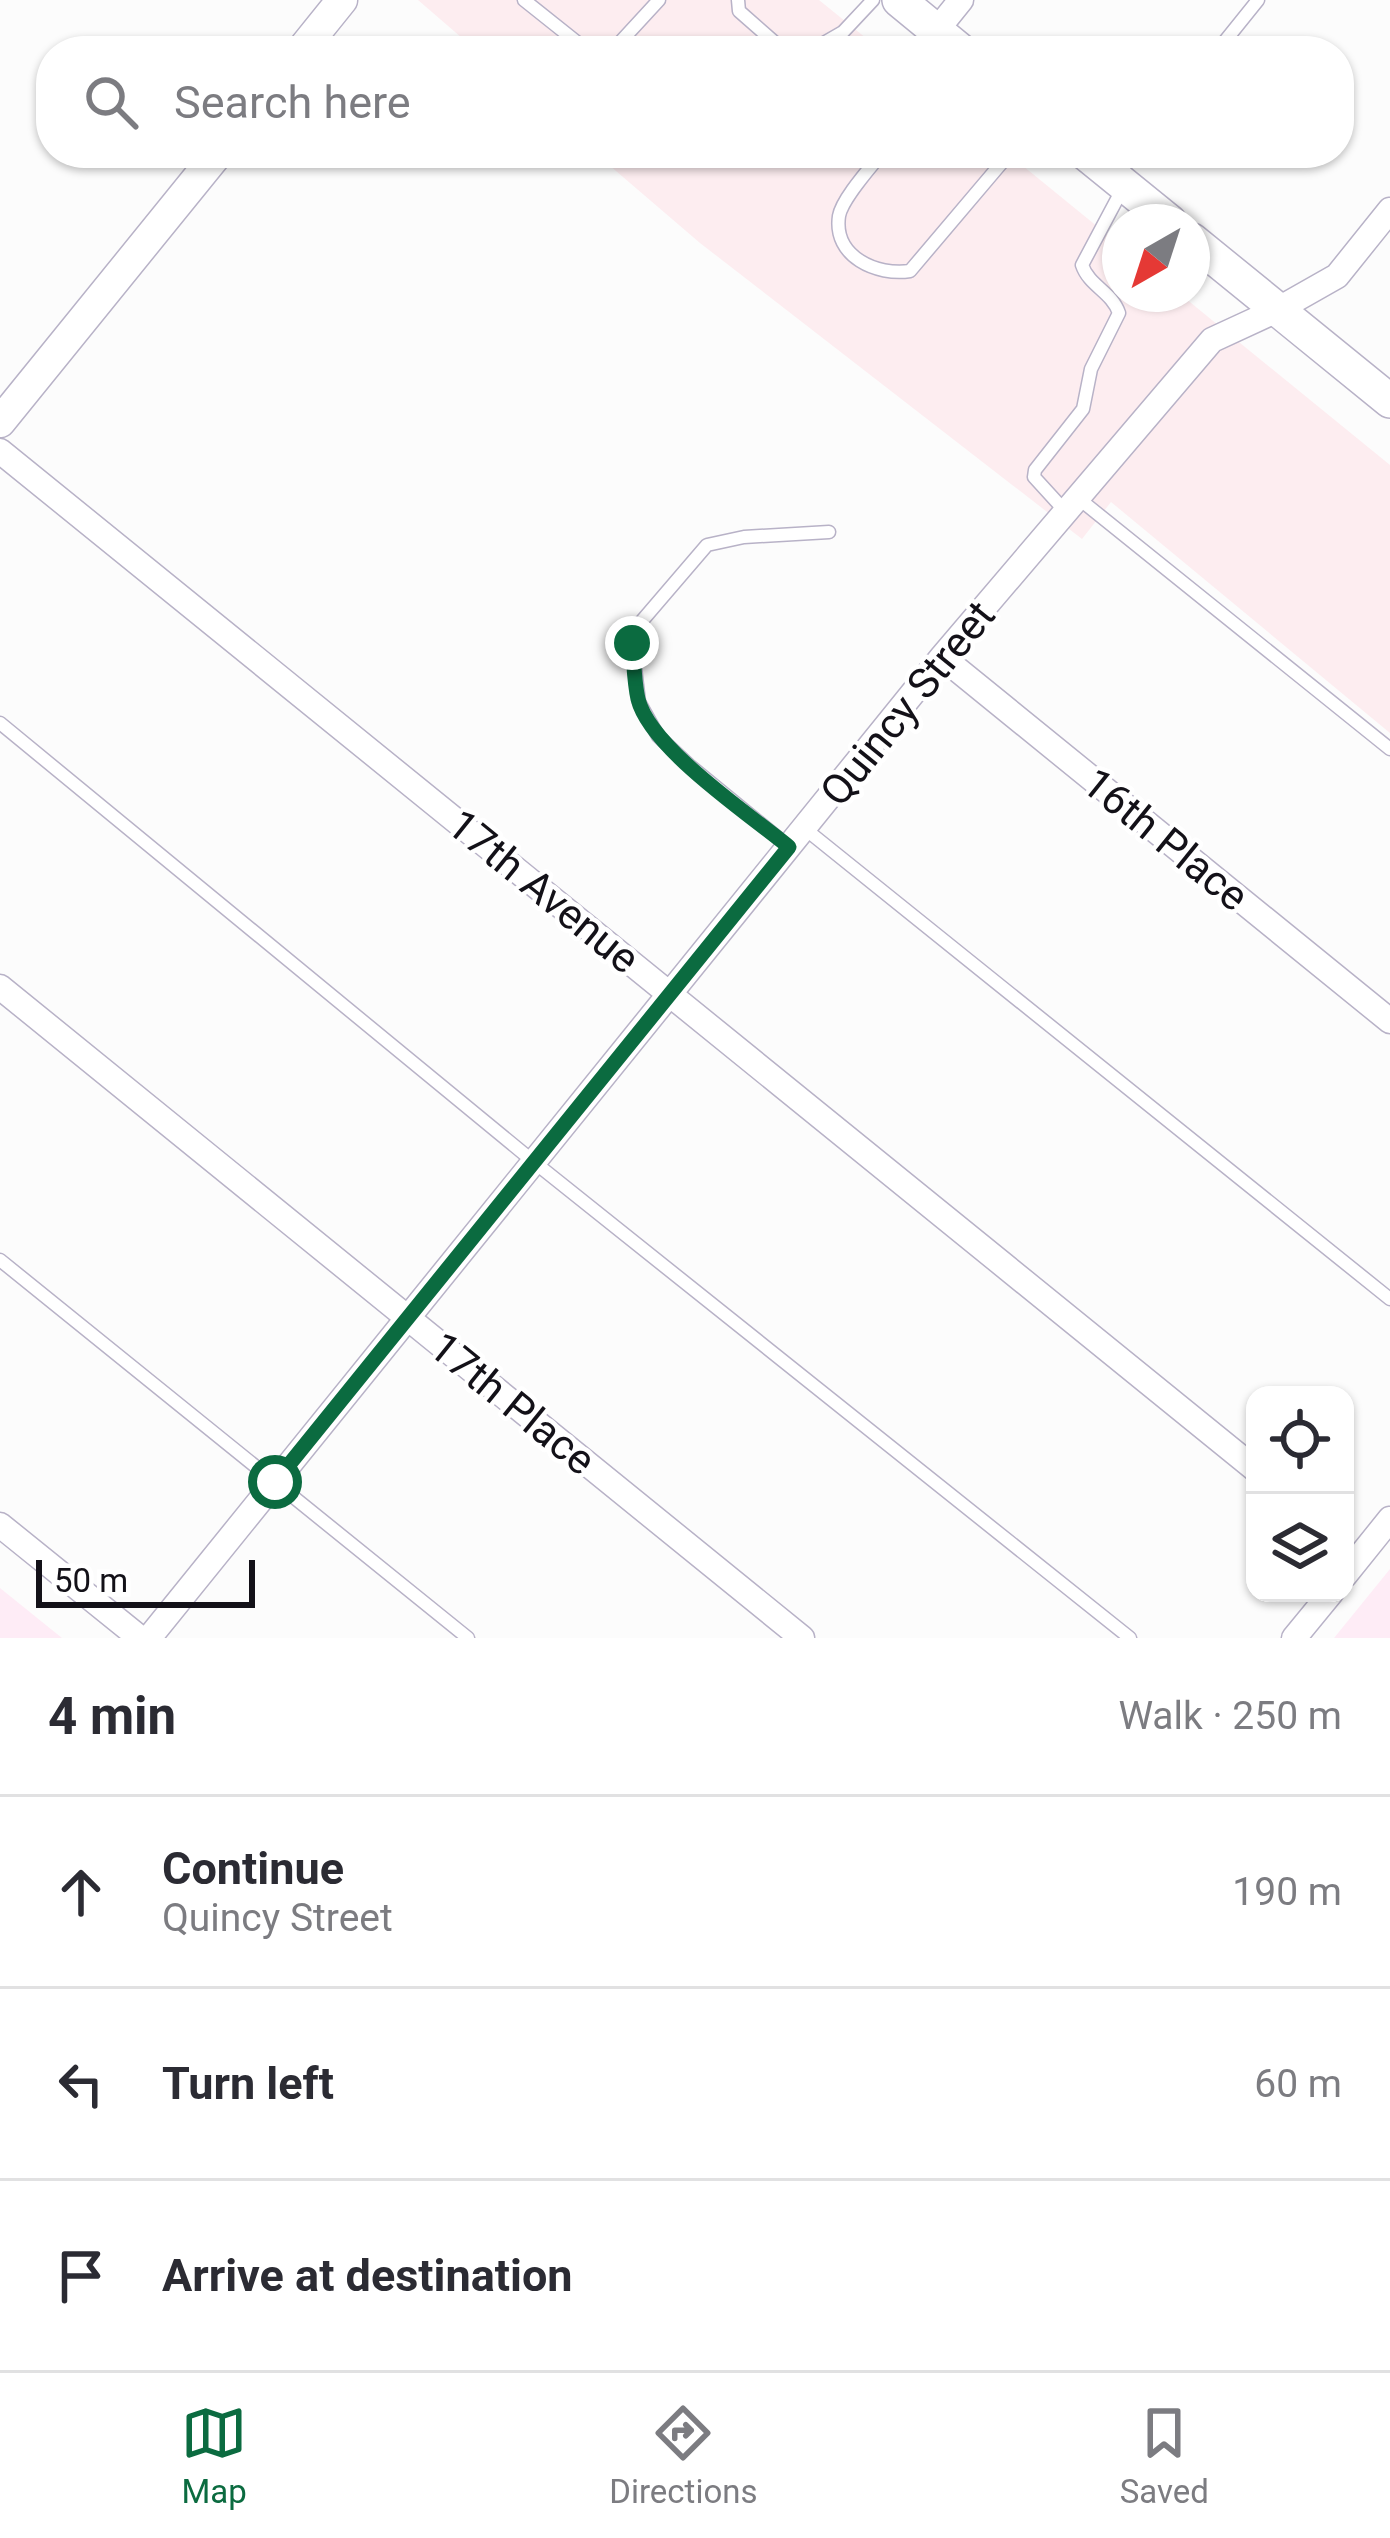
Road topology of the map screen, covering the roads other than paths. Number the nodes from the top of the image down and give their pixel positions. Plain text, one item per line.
1 (342, 0) edge
2 (524, 0) edge
3 (658, 0) edge
4 (738, 0) edge
5 (873, 0) edge
6 (899, 0) edge
7 (961, 0) edge
8 (1258, 0) edge
9 (313, 36) edge
10 (569, 36) edge
11 (626, 36) edge
12 (768, 36) edge
13 (836, 36) edge
14 (942, 36) edge
15 (955, 36) edge
16 (1229, 36) edge
17 (206, 168) edge
18 (870, 168) edge
19 (997, 168) edge
20 (1125, 172) edge
21 (1153, 204) edge
22 (1390, 210) edge
23 (1210, 255) edge
24 (1276, 310) junction
25 (1390, 401) edge
26 (0, 422) edge
27 (0, 451) edge
28 (1072, 505) junction
29 (829, 532) dead end
30 (942, 657) junction
31 (0, 723) edge
32 (1390, 749) edge
33 (797, 837) junction
34 (0, 988) edge
35 (670, 994) junction
36 (1390, 1022) edge
37 (534, 1162) junction
38 (0, 1260) edge
39 (1390, 1299) edge
40 (408, 1318) junction
41 (1246, 1462) edge
42 (275, 1482) junction
43 (1390, 1520) edge
44 (0, 1525) edge
45 (1354, 1554) edge
46 (1323, 1602) edge
47 (140, 1638) edge
48 (149, 1638) edge
49 (468, 1638) edge
50 (802, 1638) edge
51 (1130, 1638) edge
52 (1294, 1638) edge

1 - 9 street
2 - 10 lane
3 - 11 lane
4 - 12 lane
5 - 13 lane
6 - 14 main road
7 - 15 street
8 - 16 lane
17 - 26 street
18 - 19 lane
20 - 21 main road
20 - 28 lane
22 - 24 street, Quincy Street
23 - 24 main road
24 - 25 main road
24 - 28 street, Quincy Street
27 - 35 street, 17th Avenue
28 - 30 street, Quincy Street
28 - 32 lane
29 - 33 lane
30 - 33 street, Quincy Street
30 - 36 street, 16th Place
31 - 37 lane
33 - 35 street, Quincy Street
33 - 39 lane
34 - 40 street, 17th Place
35 - 37 street, Quincy Street
35 - 41 street, 17th Avenue
37 - 40 street, Quincy Street
37 - 51 lane
38 - 42 lane
40 - 42 street, Quincy Street
40 - 50 street, 17th Place
42 - 48 street, Quincy Street
42 - 49 lane
43 - 45 street
44 - 47 street
46 - 52 street

